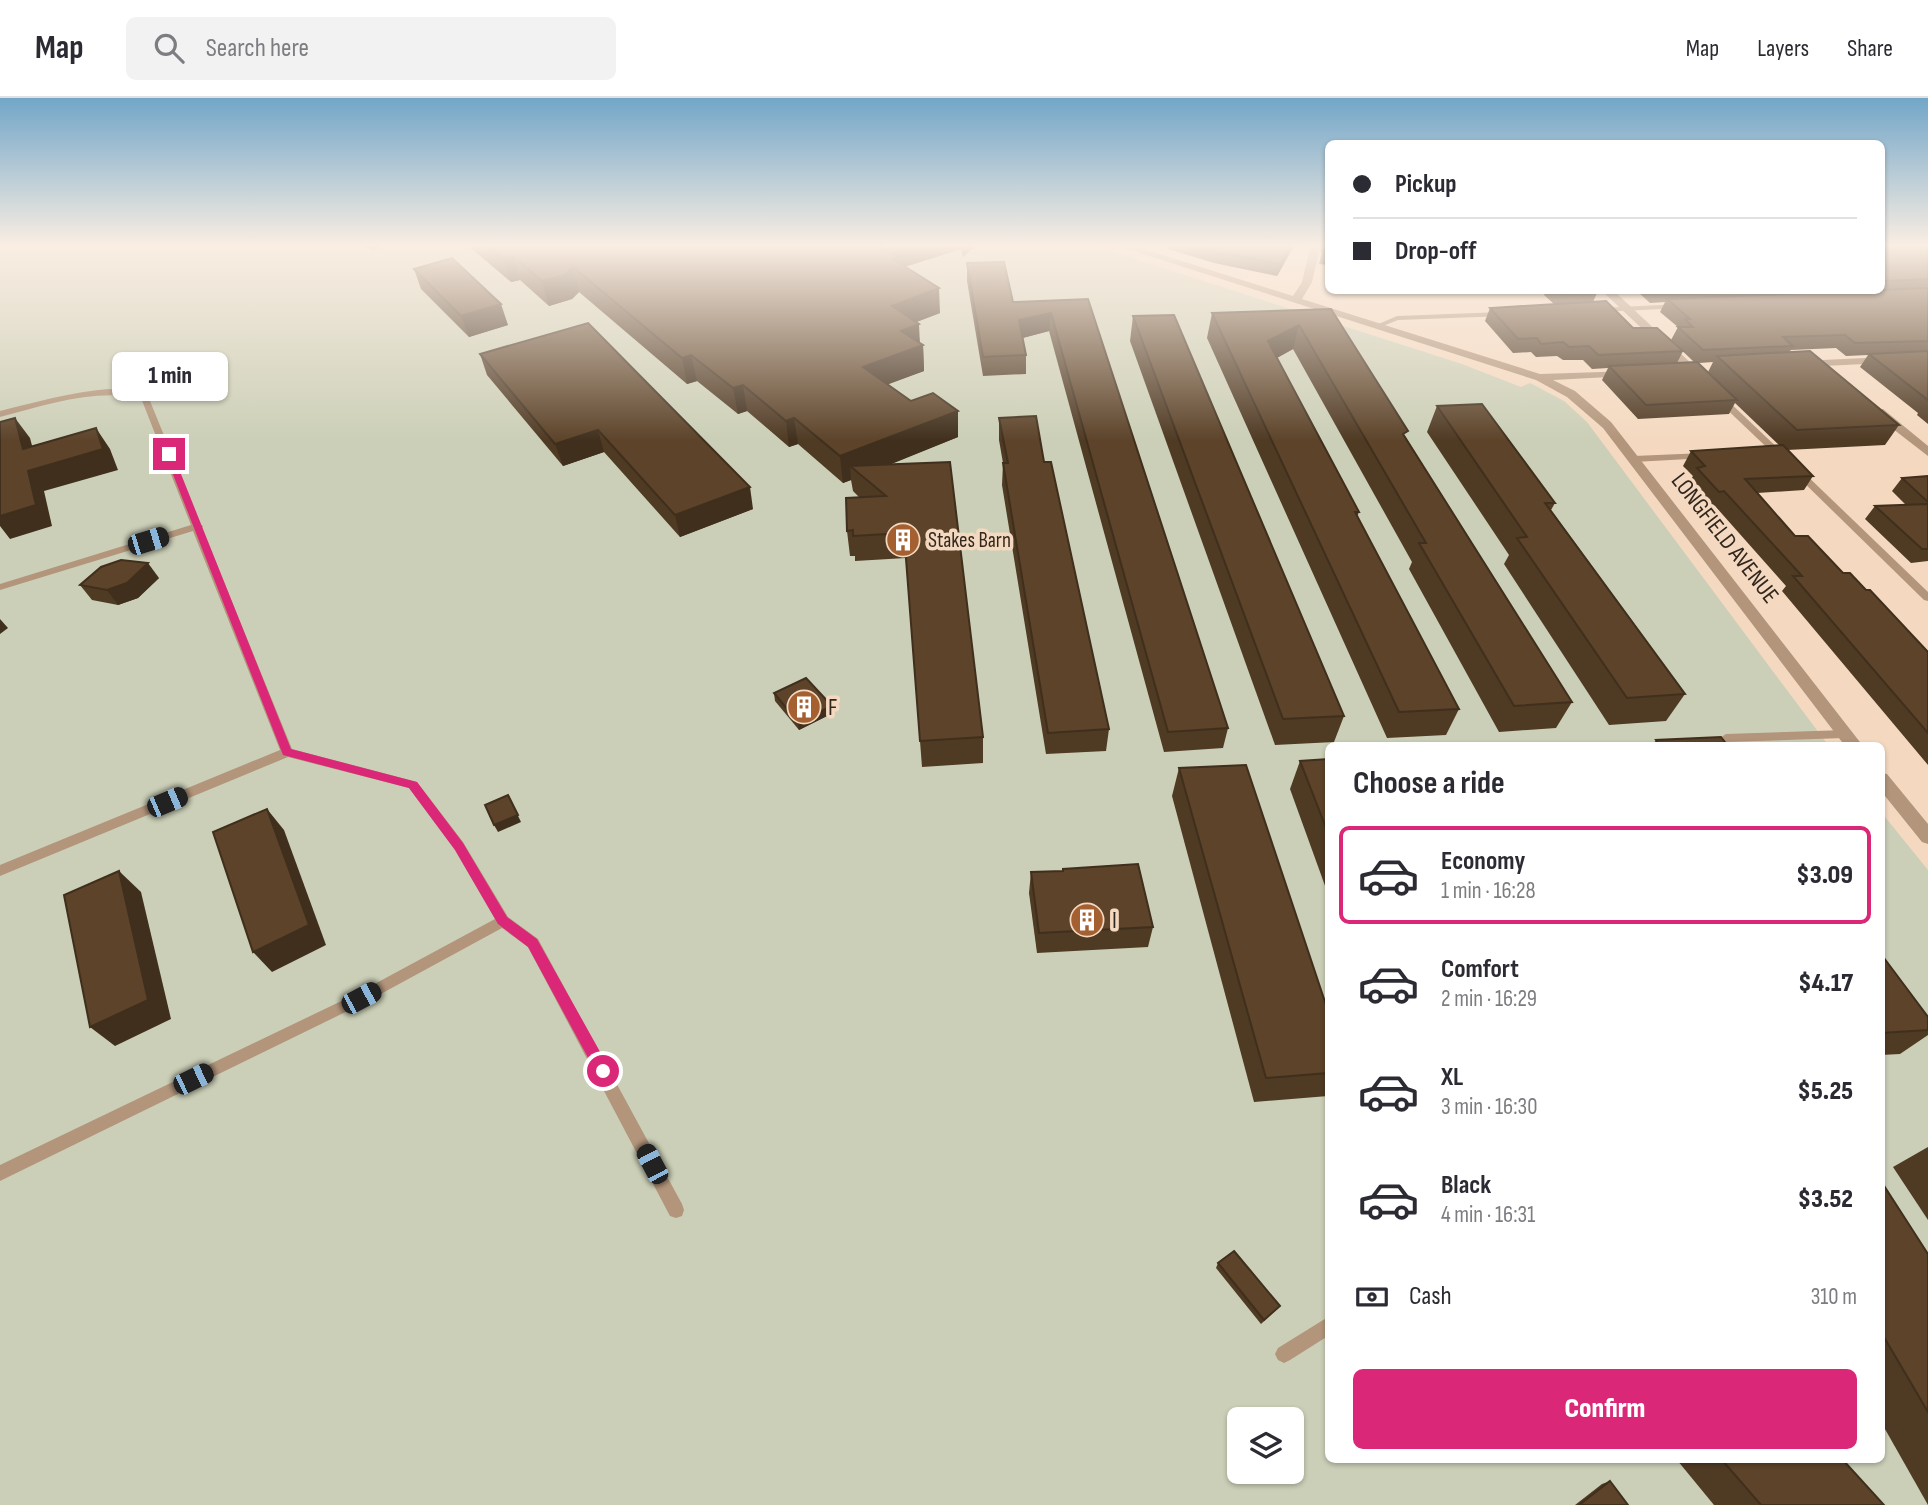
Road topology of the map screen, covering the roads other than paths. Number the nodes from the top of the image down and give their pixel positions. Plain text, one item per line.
1 (1312, 310) edge
2 (1587, 310) edge
3 (1600, 310) edge
4 (1626, 310) edge
5 (1510, 314) edge
6 (1378, 326) junction
7 (1928, 358) edge
8 (1820, 363) junction
9 (1793, 364) edge
10 (1674, 372) edge
11 (1646, 373) edge
12 (1837, 377) edge
13 (1540, 378) junction
14 (1710, 388) edge
15 (1867, 402) edge
16 (0, 414) edge
17 (1928, 452) edge
18 (1765, 453) edge
19 (1778, 453) junction
20 (1712, 456) edge
21 (1634, 460) junction
22 (198, 526) junction
23 (0, 587) edge
24 (1928, 598) edge
25 (1726, 738) edge
26 (1850, 740) edge
27 (287, 752) junction
28 (1885, 784) edge
29 (1928, 837) edge
30 (0, 871) edge
31 (503, 921) junction
32 (0, 1173) edge
33 (676, 1210) dead end
34 (1325, 1328) edge
35 (1284, 1353) dead end

1 - 6 street
2 - 3 lane
4 - 10 street
5 - 6 lane
6 - 13 street
7 - 8 street
8 - 9 street
8 - 12 street
11 - 13 street
13 - 21 street, LONGFIELD AVENUE
14 - 19 lane
15 - 17 street
16 - 22 lane
18 - 19 lane
19 - 24 lane
20 - 21 lane
21 - 26 street, LONGFIELD AVENUE
22 - 23 lane
22 - 27 lane
25 - 26 lane
27 - 30 lane
27 - 31 lane
28 - 29 street
31 - 32 lane
31 - 33 lane
34 - 35 lane

